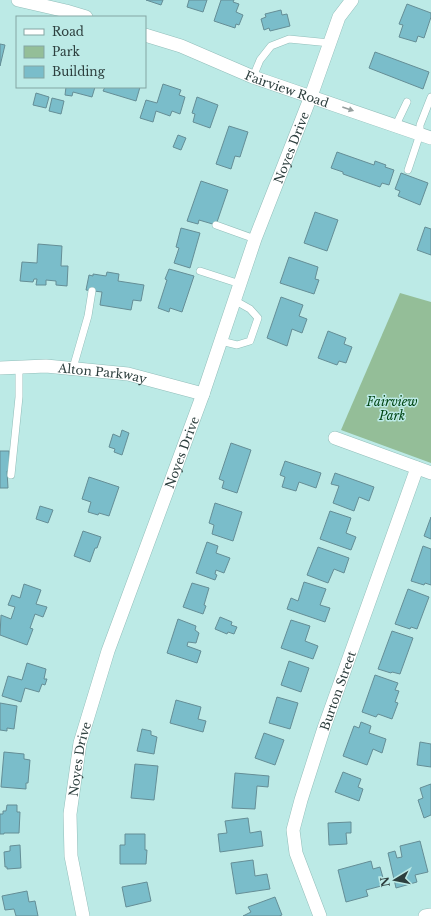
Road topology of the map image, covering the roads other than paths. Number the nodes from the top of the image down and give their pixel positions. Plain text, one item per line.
1 (18, 0) edge
2 (337, 0) edge
3 (352, 0) edge
4 (68, 6) edge
5 (84, 16) edge
6 (340, 17) junction
7 (146, 35) edge
8 (330, 43) junction
9 (253, 77) junction
10 (311, 96) junction
11 (431, 96) edge
12 (407, 102) dead end
13 (396, 125) junction
14 (426, 136) edge
15 (408, 170) dead end
16 (216, 225) dead end
17 (255, 239) junction
18 (200, 271) dead end
19 (240, 284) junction
20 (92, 291) dead end
21 (234, 300) junction
22 (221, 341) junction
23 (19, 367) junction
24 (0, 368) edge
25 (73, 368) junction
26 (202, 394) junction
27 (336, 438) dead end
28 (417, 468) junction
29 (431, 473) edge
30 (10, 475) dead end
31 (431, 914) edge
32 (83, 916) edge
33 (320, 916) edge
34 (425, 916) edge

1 - 4 street
2 - 6 street
3 - 6 street, Noyes Drive
4 - 5 street
6 - 8 street, Noyes Drive
7 - 9 street, Fairview Road
8 - 9 lane
8 - 10 street, Noyes Drive
9 - 10 street, Fairview Road
10 -> 13 street, Fairview Road
10 - 17 street, Noyes Drive
11 - 14 lane
12 - 13 lane
13 - 14 street, Fairview Road
14 - 15 lane
16 - 17 lane
17 - 19 street, Noyes Drive
18 - 19 lane
19 - 21 street, Noyes Drive
20 - 25 lane
21 - 22 street, Noyes Drive
21 - 22 lane
22 - 26 street, Noyes Drive
23 - 24 street, Alton Parkway
23 - 25 street, Alton Parkway
23 - 30 lane
25 - 26 street, Alton Parkway
26 - 32 street, Noyes Drive
27 - 28 street
28 - 29 street
28 - 33 street, Burton Street
31 - 34 street

